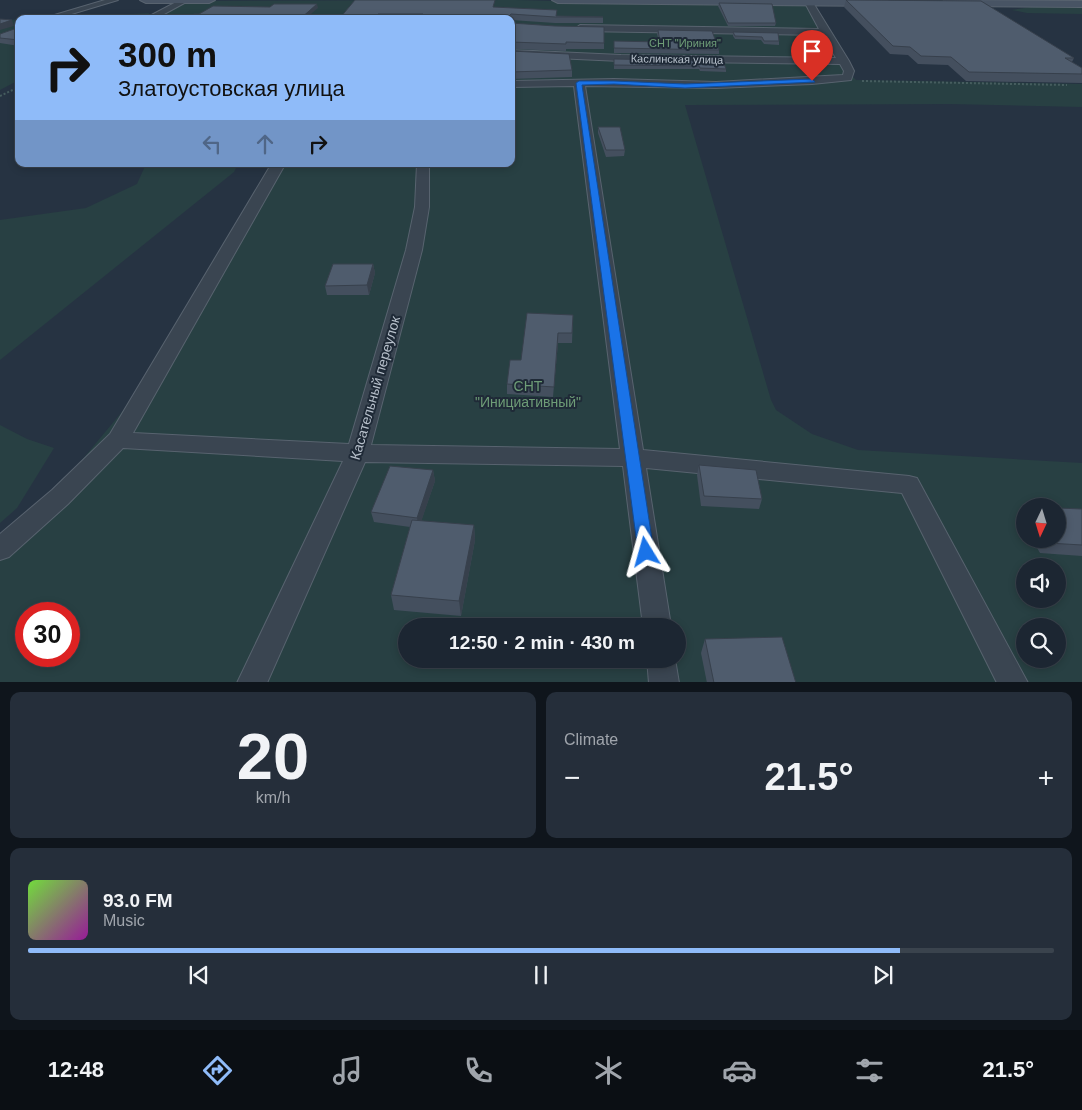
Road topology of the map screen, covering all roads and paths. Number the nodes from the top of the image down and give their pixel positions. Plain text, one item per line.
1 (114, 0) edge
2 (146, 0) edge
3 (209, 0) edge
4 (558, 0) edge
5 (184, 1) edge
6 (809, 2) junction
7 (895, 3) edge
8 (934, 3) edge
9 (1082, 4) edge
10 (60, 15) edge
11 (156, 15) edge
12 (575, 28) edge
13 (825, 32) junction
14 (515, 53) edge
15 (844, 61) junction
16 (847, 78) junction
17 (579, 83) junction
18 (515, 84) edge
19 (1067, 85) edge
20 (15, 90) edge
21 (0, 96) edge
22 (276, 167) edge
23 (423, 167) edge
24 (118, 440) junction
25 (358, 453) junction
26 (633, 458) junction
27 (0, 549) edge
28 (655, 618) edge
29 (662, 668) edge
30 (252, 682) edge
31 (664, 682) edge
32 (1013, 682) edge

1 - 10 street
2 - 5 street
3 - 5 street
4 - 6 street
5 - 11 street
6 - 7 street
6 - 13 street
8 - 9 street
12 - 13 street
13 - 15 street
14 - 15 street, Каслинская улица
15 - 16 street
16 - 17 street
16 - 19 path
17 - 18 street
17 - 26 street
20 - 21 path
22 - 24 street
23 - 25 street, Касательный переулок
24 - 25 street
24 - 27 street
25 - 26 street
25 - 30 street, Касательный переулок
26 - 28 street
26 - 32 street
29 - 31 street

